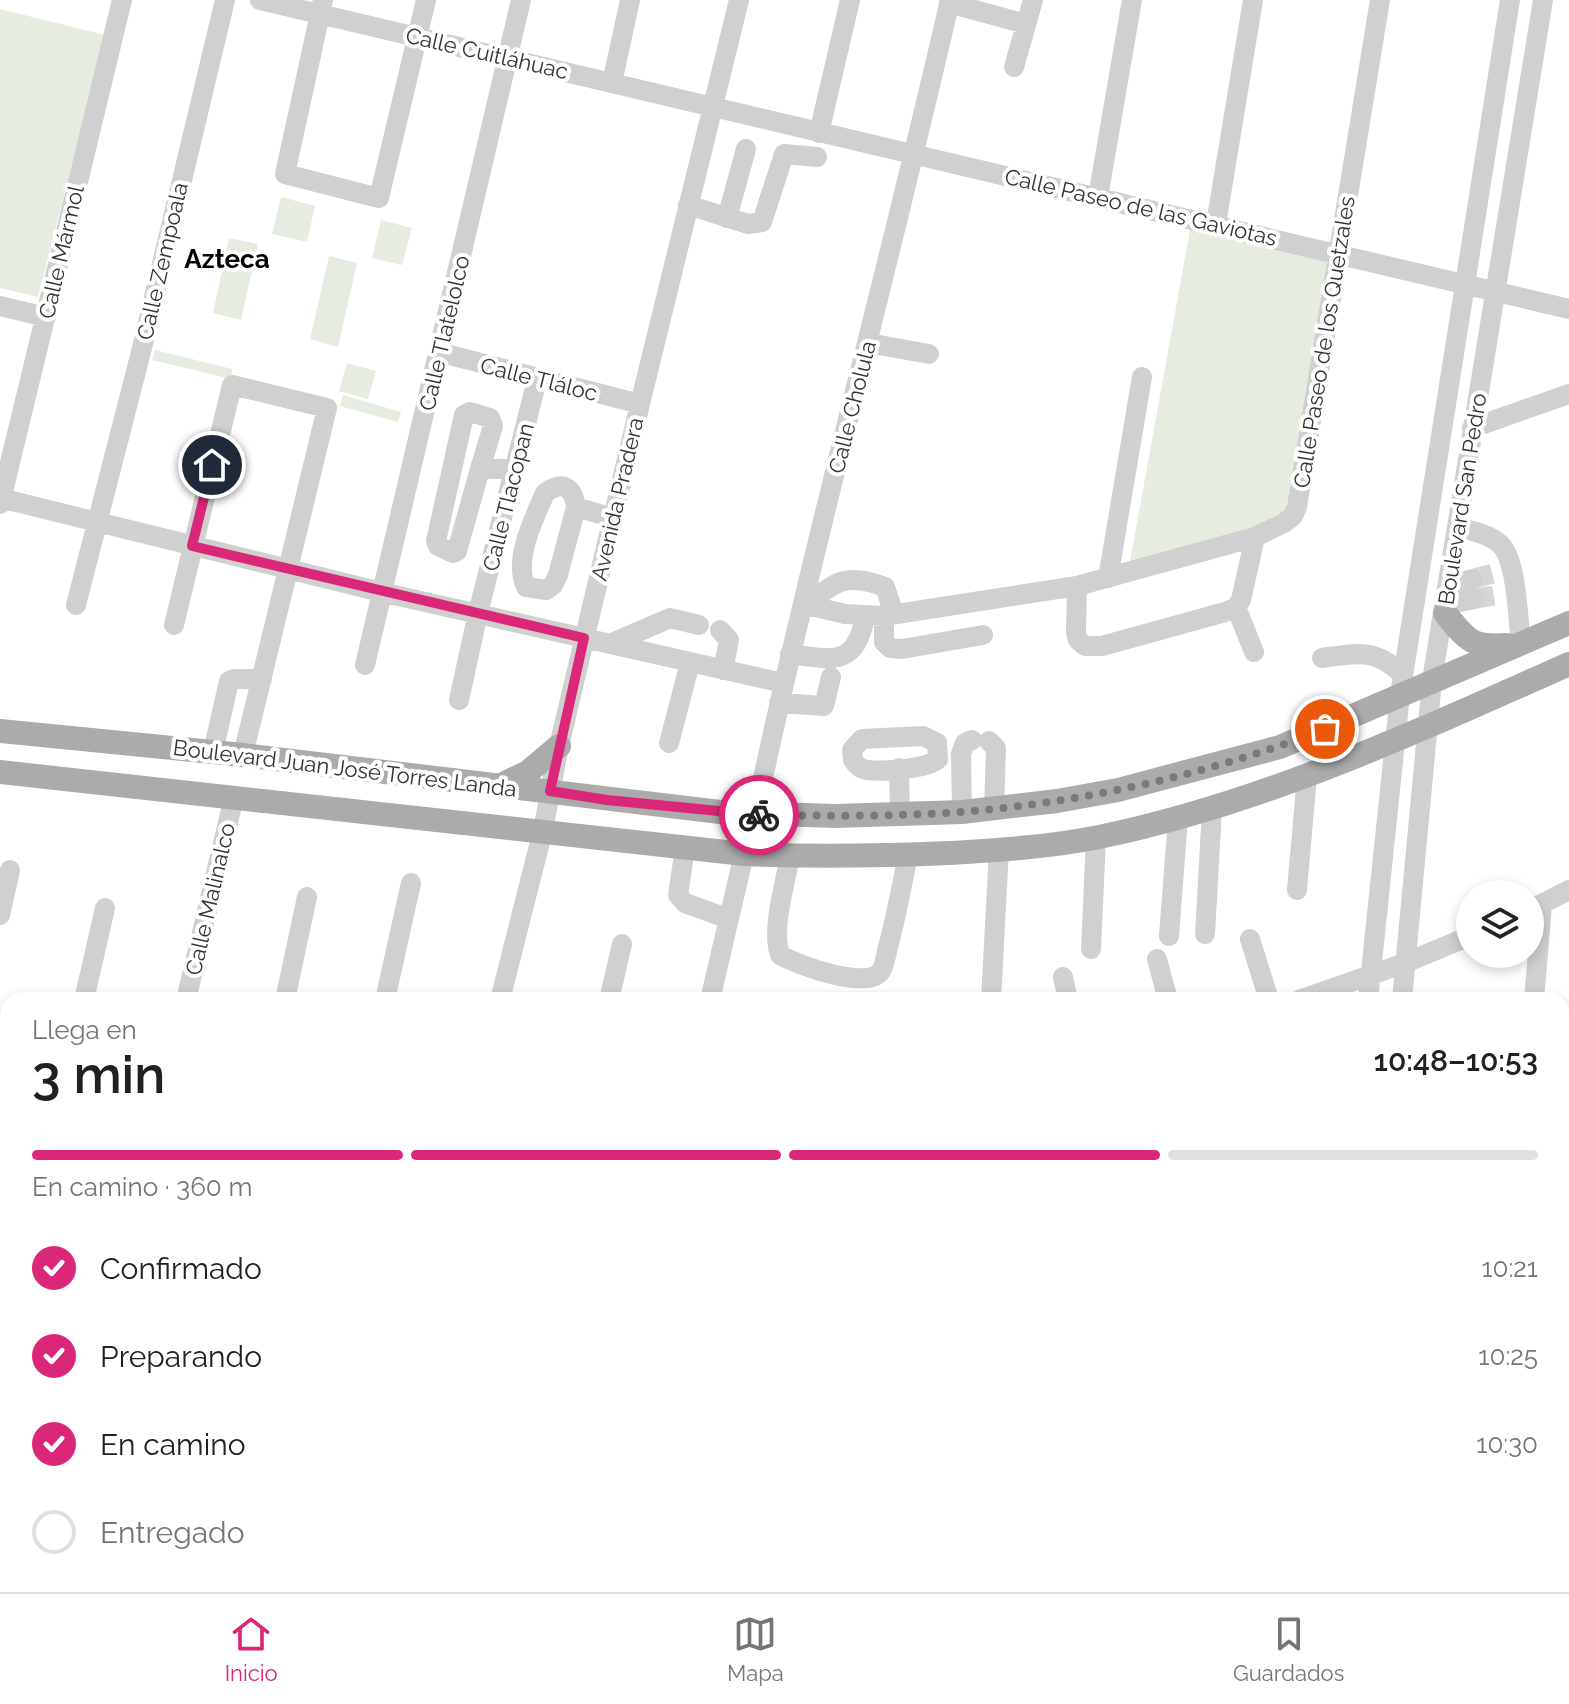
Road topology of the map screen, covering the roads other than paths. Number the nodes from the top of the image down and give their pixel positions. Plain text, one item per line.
1 (122, 0) edge
2 (225, 0) edge
3 (260, 0) edge
4 (426, 0) edge
5 (521, 0) edge
6 (630, 0) edge
7 (739, 0) edge
8 (850, 0) edge
9 (1033, 0) edge
10 (1132, 0) edge
11 (1253, 0) edge
12 (1380, 0) edge
13 (1510, 0) edge
14 (1543, 0) edge
15 (949, 1) edge
16 (321, 7) edge
17 (1026, 24) junction
18 (417, 37) junction
19 (506, 56) junction
20 (1014, 67) dead end
21 (612, 83) junction
22 (713, 107) junction
23 (819, 133) junction
24 (746, 149) dead end
25 (915, 155) junction
26 (817, 157) dead end
27 (1098, 197) junction
28 (688, 205) junction
29 (727, 218) junction
30 (1216, 224) junction
31 (1339, 253) junction
32 (1463, 284) junction
33 (1494, 292) junction
34 (0, 306) edge
35 (1569, 309) edge
36 (46, 317) junction
37 (868, 343) junction
38 (438, 352) junction
39 (929, 354) dead end
40 (1142, 377) dead end
41 (537, 380) junction
42 (1569, 394) edge
43 (640, 404) junction
44 (1472, 428) junction
45 (480, 469) junction
46 (515, 469) junction
47 (1, 500) edge
48 (576, 507) junction
49 (1428, 507) junction
50 (613, 518) junction
51 (1460, 519) junction
52 (97, 522) junction
53 (1255, 537) junction
54 (192, 546) junction
55 (289, 570) junction
56 (1108, 578) junction
57 (1077, 586) junction
58 (1473, 589) tunnel mouth
59 (381, 592) junction
60 (1447, 601) junction
61 (805, 604) junction
62 (76, 605) dead end
63 (1236, 607) junction
64 (478, 613) junction
65 (881, 615) junction
66 (1569, 623) edge
67 (174, 625) dead end
68 (699, 625) dead end
69 (720, 630) dead end
70 (983, 635) dead end
71 (584, 638) junction
72 (610, 644) junction
73 (1521, 644) junction
74 (1254, 652) dead end
75 (790, 654) junction
76 (1322, 658) dead end
77 (690, 663) junction
78 (1569, 664) edge
79 (365, 665) dead end
80 (723, 670) junction
81 (831, 677) dead end
82 (262, 679) junction
83 (1432, 680) junction
84 (1401, 685) junction
85 (781, 693) junction
86 (459, 700) dead end
87 (1427, 727) junction
88 (0, 731) edge
89 (1396, 739) junction
90 (669, 743) dead end
91 (559, 746) junction
92 (213, 752) junction
93 (243, 755) junction
94 (899, 768) dead end
95 (0, 772) edge
96 (1307, 776) junction
97 (499, 786) junction
98 (550, 791) junction
99 (234, 797) junction
100 (994, 809) junction
101 (1212, 809) junction
102 (962, 812) junction
103 (900, 814) junction
104 (755, 815) junction
105 (1178, 818) junction
106 (543, 830) junction
107 (1096, 837) junction
108 (685, 848) junction
109 (999, 850) junction
110 (744, 854) junction
111 (908, 855) junction
112 (790, 856) junction
113 (10, 870) dead end
114 (411, 883) dead end
115 (1568, 886) edge
116 (1297, 890) dead end
117 (307, 897) dead end
118 (1544, 902) edge
119 (105, 908) dead end
120 (0, 915) edge
121 (729, 919) junction
122 (1205, 934) dead end
123 (1169, 936) dead end
124 (1250, 939) dead end
125 (1456, 942) edge
126 (622, 944) dead end
127 (1091, 949) dead end
128 (1157, 959) dead end
129 (1405, 963) junction
130 (1535, 968) edge
131 (1370, 974) junction
132 (1063, 977) dead end
133 (86, 992) edge
134 (188, 992) edge
135 (287, 992) edge
136 (387, 992) edge
137 (502, 992) edge
138 (611, 992) edge
139 (712, 992) edge
140 (991, 992) edge
141 (1066, 992) edge
142 (1166, 992) edge
143 (1267, 992) edge
144 (1321, 992) edge
145 (1369, 992) edge
146 (1403, 992) edge
147 (1534, 992) edge

1 - 36 street, Calle Mármol
2 - 52 street, Calle Zempoala
3 - 16 street, Calle Cuitláhuac
4 - 18 street
5 - 19 street, Calle Tlatelolco
6 - 21 street
7 - 22 street, Avenida Pradera
8 - 23 street
9 - 17 street
10 - 27 street
11 - 30 street
12 - 31 street, Calle Paseo de los Quetzales
13 - 32 street, Boulevard San Pedro
14 - 33 street, Boulevard San Pedro
15 - 17 street
15 - 25 street, Calle Cholula
16 - 18 street, Calle Cuitláhuac
16 - 18 street
17 - 20 street
18 - 19 street, Calle Cuitláhuac
19 - 21 street, Calle Cuitláhuac
19 - 38 street, Calle Tlatelolco
21 - 22 street, Calle Cuitláhuac
22 - 23 street, Calle Paseo de las Gaviotas
22 - 28 street, Avenida Pradera
23 - 25 street, Calle Paseo de las Gaviotas
24 - 29 street
25 - 27 street, Calle Paseo de las Gaviotas
25 - 37 street, Calle Cholula
26 - 29 street
27 - 30 street, Calle Paseo de las Gaviotas
28 - 29 street
28 - 43 street, Avenida Pradera
30 - 31 street, Calle Paseo de las Gaviotas
31 - 32 street, Calle Paseo de las Gaviotas
31 - 53 street, Calle Paseo de los Quetzales
32 - 33 street, Calle Paseo de las Gaviotas
32 - 49 street, Boulevard San Pedro
33 - 35 street, Calle Paseo de las Gaviotas
33 - 44 street, Boulevard San Pedro
34 - 36 street
36 - 47 street, Calle Mármol
37 - 39 street
37 - 61 street, Calle Cholula
38 - 41 street, Calle Tláloc
38 - 59 street, Calle Tlatelolco
40 - 56 street
41 - 43 street, Calle Tláloc
41 - 46 street, Calle Tlacopan
42 - 44 street
43 - 50 street, Avenida Pradera
44 - 51 street, Boulevard San Pedro
45 - 45 street
45 - 46 street
46 - 64 street, Calle Tlacopan
47 - 52 street
48 - 48 street
48 - 50 street
49 - 51 street
49 - 84 street, Boulevard San Pedro
50 - 71 street, Avenida Pradera
51 - 60 street, Boulevard San Pedro
51 - 73 street
52 - 54 street
52 - 62 street, Calle Zempoala
53 - 56 street, Calle Paseo de los Quetzales
53 - 63 street
54 - 55 street
54 - 55 street
54 - 67 street
55 - 59 street
55 - 82 street
56 - 57 street, Calle Paseo de los Quetzales
57 - 63 street
57 - 65 street, Calle Paseo de los Quetzales
58 - 60 street
59 - 64 street
59 - 79 street, Calle Tlatelolco
60 - 73 main road
60 - 83 street, Boulevard San Pedro
61 - 65 street, Calle Paseo de los Quetzales
61 - 65 street
61 - 75 street, Calle Cholula
63 - 74 street
64 - 71 street
64 - 86 street, Calle Tlacopan
65 - 70 street
65 - 75 street
66 - 73 main road, Boulevard Juan José Torres Landa
68 - 72 street
69 - 80 street
71 - 72 street
71 - 91 street, Avenida Pradera
72 - 77 street
73 - 83 main road, Boulevard Juan José Torres Landa
75 - 85 street, Calle Cholula
76 - 84 street
77 - 80 street
77 - 90 street
78 - 87 main road, Boulevard Juan José Torres Landa
80 - 85 street
81 - 85 street
82 - 92 street
82 - 93 street
83 - 84 main road, Boulevard Juan José Torres Landa
83 - 87 street, Boulevard San Pedro
84 - 89 street, Boulevard San Pedro
84 - 100 main road, Boulevard Juan José Torres Landa
85 - 104 street, Calle Cholula
87 - 89 main road, Boulevard Juan José Torres Landa
87 - 129 street, Boulevard San Pedro
88 - 92 main road, Boulevard Juan José Torres Landa
89 - 96 main road, Boulevard Juan José Torres Landa
89 - 131 street, Boulevard San Pedro
91 - 97 main road
91 - 98 street, Avenida Pradera
92 - 93 main road, Boulevard Juan José Torres Landa
93 - 97 main road, Boulevard Juan José Torres Landa
94 - 103 street
95 - 99 main road, Boulevard Juan José Torres Landa
96 - 101 main road, Boulevard Juan José Torres Landa
96 - 116 street
97 - 98 main road, Boulevard Juan José Torres Landa
98 - 104 main road, Boulevard Juan José Torres Landa
98 - 106 street, Avenida Pradera
99 - 106 main road, Boulevard Juan José Torres Landa
99 - 134 street, Calle Malinalco
100 - 102 main road, Boulevard Juan José Torres Landa
100 - 102 street
101 - 105 main road, Boulevard Juan José Torres Landa
101 - 122 street
102 - 103 main road, Boulevard Juan José Torres Landa
103 - 104 main road, Boulevard Juan José Torres Landa
105 - 107 main road, Boulevard Juan José Torres Landa
105 - 123 street
106 - 108 main road, Boulevard Juan José Torres Landa
106 - 137 street, Avenida Pradera
107 - 109 main road, Boulevard Juan José Torres Landa
107 - 127 street
108 - 110 main road, Boulevard Juan José Torres Landa
108 - 121 street
109 - 111 main road, Boulevard Juan José Torres Landa
109 - 140 street
110 - 112 main road, Boulevard Juan José Torres Landa
110 - 121 street
111 - 112 main road, Boulevard Juan José Torres Landa
111 - 112 street
113 - 120 street
114 - 136 street
115 - 118 street
117 - 135 street
119 - 133 street
121 - 139 street
124 - 143 street
125 - 129 street
126 - 138 street
128 - 142 street
129 - 131 street
129 - 146 street, Boulevard San Pedro
130 - 147 street
131 - 144 street
131 - 145 street, Boulevard San Pedro
132 - 141 street

